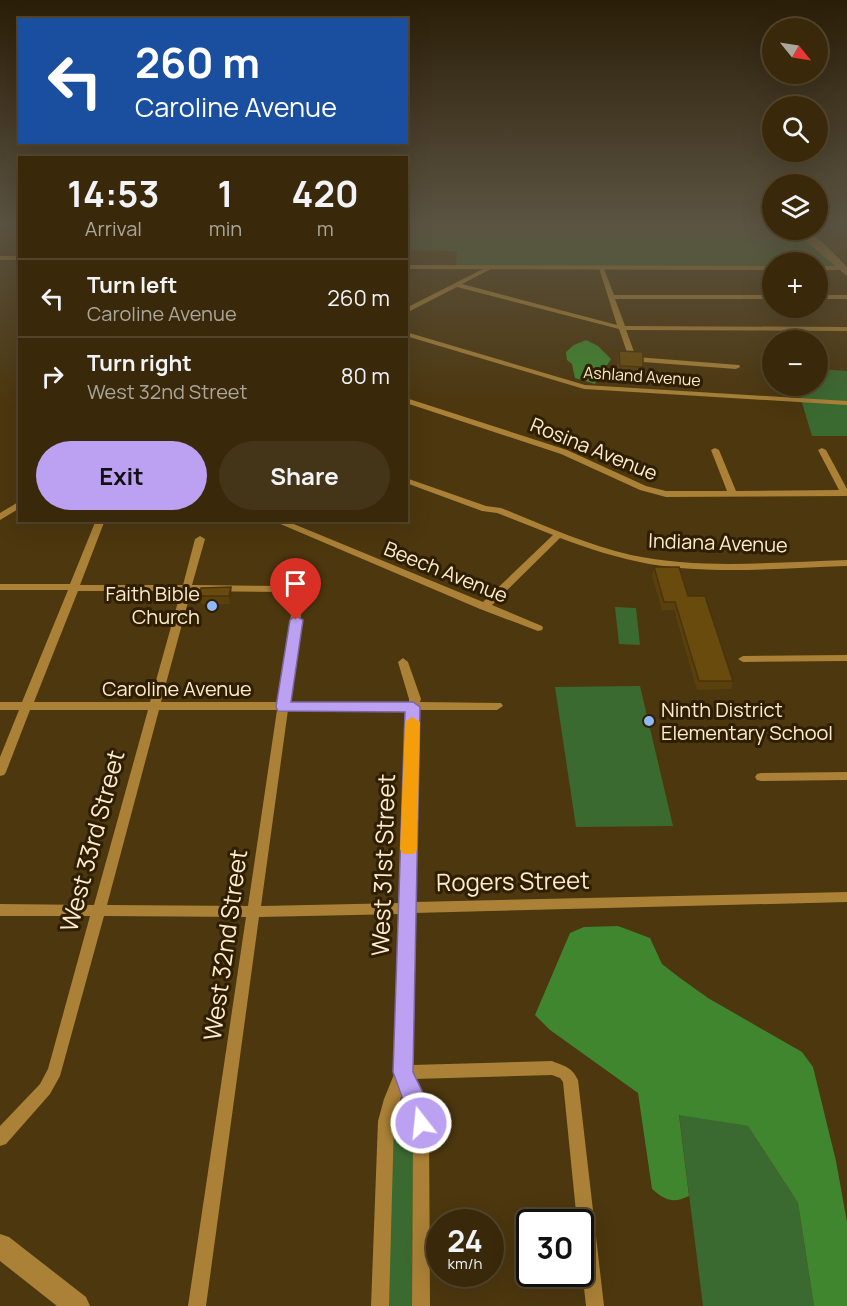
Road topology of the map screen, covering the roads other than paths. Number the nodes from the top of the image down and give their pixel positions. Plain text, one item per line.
1 (461, 283) edge
2 (606, 283) edge
3 (457, 285) junction
4 (611, 297) junction
5 (762, 297) edge
6 (828, 297) edge
7 (847, 297) edge
8 (408, 304) edge
9 (419, 304) junction
10 (408, 310) edge
11 (621, 328) junction
12 (847, 329) edge
13 (408, 335) edge
14 (736, 367) dead end
15 (408, 401) edge
16 (847, 403) edge
17 (715, 450) dead end
18 (822, 450) dead end
19 (408, 474) edge
20 (408, 481) edge
21 (846, 493) edge
22 (733, 494) junction
23 (18, 505) edge
24 (498, 510) junction
25 (0, 516) edge
26 (99, 522) edge
27 (280, 522) edge
28 (559, 534) junction
29 (200, 539) dead end
30 (847, 563) edge
31 (0, 587) edge
32 (74, 588) junction
33 (187, 588) junction
34 (484, 606) junction
35 (538, 628) dead end
36 (847, 658) edge
37 (743, 659) dead end
38 (403, 662) dead end
39 (0, 706) edge
40 (26, 706) junction
41 (497, 706) dead end
42 (155, 707) junction
43 (283, 707) junction
44 (413, 707) junction
45 (0, 772) edge
46 (847, 776) edge
47 (761, 777) dead end
48 (847, 897) edge
49 (407, 907) junction
50 (0, 910) edge
51 (98, 912) junction
52 (254, 912) junction
53 (403, 1072) junction
54 (0, 1138) edge
55 (0, 1246) edge
56 (77, 1306) edge
57 (197, 1306) edge
58 (380, 1306) edge
59 (420, 1306) edge
60 (595, 1306) edge

1 - 3 street
2 - 4 street
3 - 9 street
3 - 11 street
4 - 5 street
4 - 11 street
6 - 7 street
8 - 9 street
9 - 10 street
11 - 12 street
11 - 14 street
13 - 16 street, Ashland Avenue
15 - 22 street, Rosina Avenue
17 - 22 street
18 - 21 street
19 - 24 street
20 - 24 street
21 - 22 street, Rosina Avenue
23 - 25 street
24 - 28 street, Indiana Avenue
26 - 32 street
27 - 34 street, Beech Avenue
28 - 30 street, Indiana Avenue
28 - 34 street
29 - 33 street, West 33rd Street
31 - 32 street
32 - 33 street
32 - 40 street
33 - 42 street, West 33rd Street
33 - 43 street, West 32nd Street
34 - 35 street, Beech Avenue
36 - 37 street
38 - 44 street, West 31st Street
39 - 40 street, Caroline Avenue
40 - 42 street, Caroline Avenue
40 - 45 street
41 - 44 street, Caroline Avenue
42 - 43 street, Caroline Avenue
42 - 51 street, West 33rd Street
43 - 44 street, Caroline Avenue
43 - 52 street, West 32nd Street
44 - 49 street, West 31st Street
46 - 47 street
48 - 49 street, Rogers Street
49 - 52 street, Rogers Street
49 - 53 street, West 31st Street
50 - 51 street, Rogers Street
51 - 52 street, Rogers Street
51 - 54 street, West 33rd Street
52 - 57 street, West 32nd Street
53 - 58 street, West 31st Street
53 - 59 street, West 31st Street
53 - 60 street
55 - 56 main road

